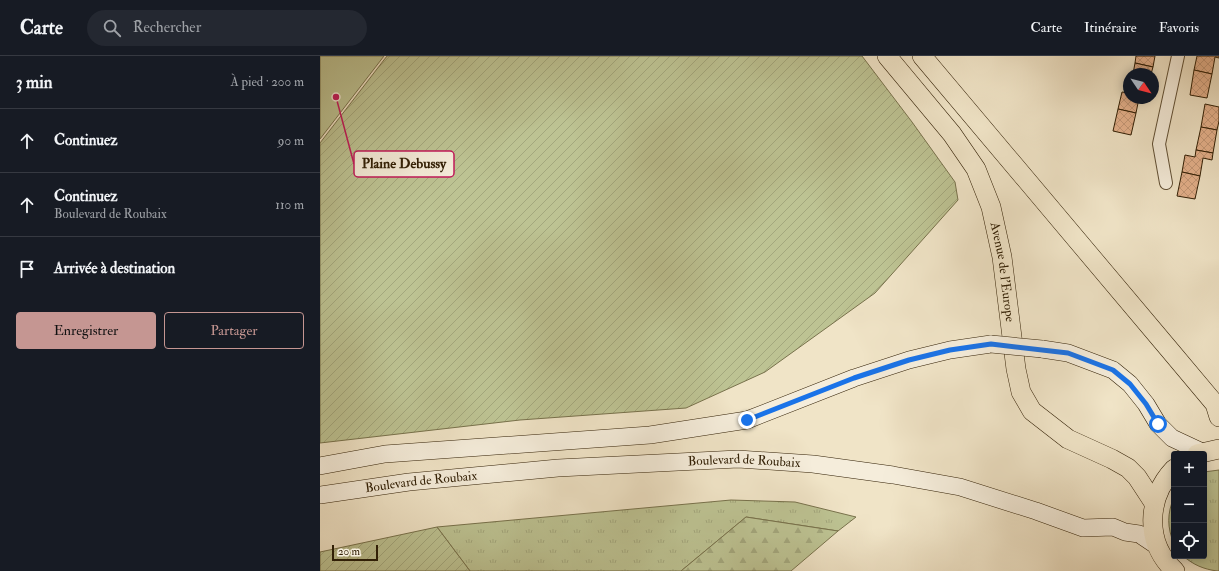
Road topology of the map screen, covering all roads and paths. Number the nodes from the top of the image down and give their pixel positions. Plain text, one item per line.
1 (887, 56) edge
2 (922, 56) edge
3 (1178, 56) edge
4 (1166, 183) dead end
5 (1219, 417) edge
6 (1204, 451) edge
7 (320, 466) edge
8 (1171, 472) edge
9 (320, 495) edge
10 (1154, 503) junction
11 (1157, 546) junction
12 (1175, 571) edge

1 - 10 main road, Avenue de l'Europe
2 - 5 main road
3 - 4 street
6 - 7 main road, bridge
8 - 10 main road
9 - 11 main road, Boulevard de Roubaix
10 - 11 main road
11 - 12 main road

